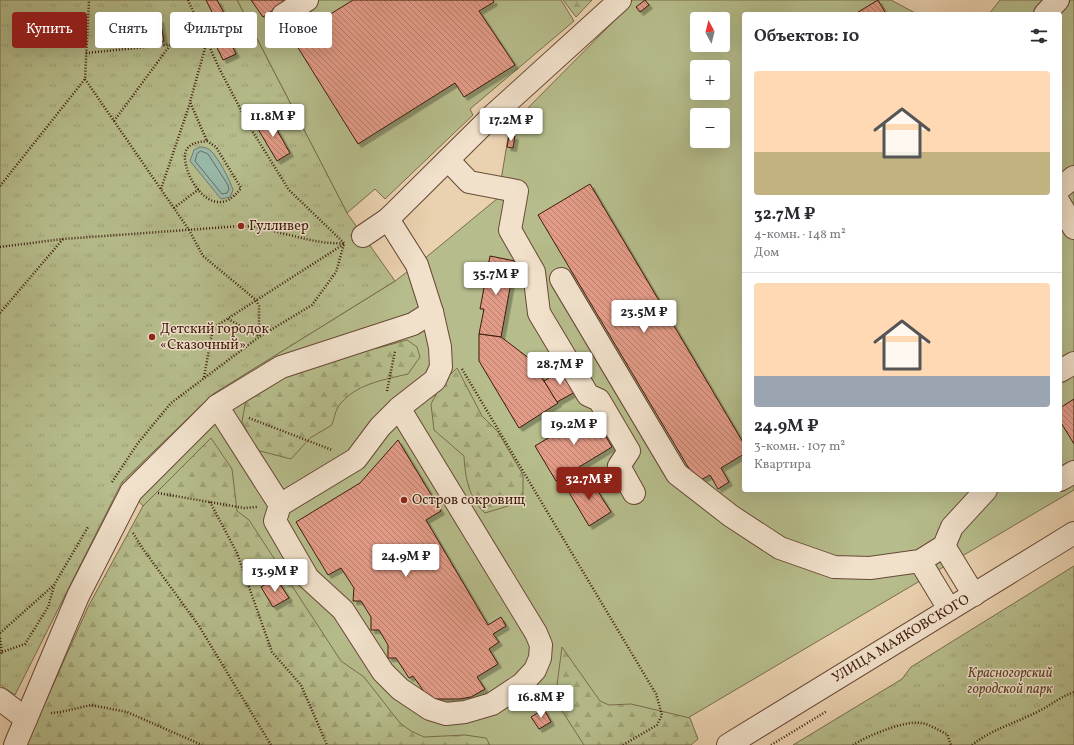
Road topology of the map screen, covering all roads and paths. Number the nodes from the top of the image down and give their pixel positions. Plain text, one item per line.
1 (89, 0) edge
2 (188, 0) edge
3 (308, 0) edge
4 (620, 0) edge
5 (1058, 0) edge
6 (194, 12) edge
7 (288, 12) edge
8 (1047, 12) edge
9 (170, 45) joint
10 (205, 48) edge
11 (210, 48) edge
12 (86, 53) junction
13 (85, 79) junction
14 (190, 102) junction
15 (114, 121) junction
16 (207, 141) junction
17 (448, 160) junction
18 (1074, 177) edge
19 (0, 186) edge
20 (1062, 186) edge
21 (161, 189) junction
22 (199, 189) junction
23 (1062, 207) edge
24 (174, 208) junction
25 (388, 219) junction
26 (1074, 228) edge
27 (189, 230) junction
28 (63, 239) junction
29 (353, 240) junction
30 (0, 247) edge
31 (561, 279) dead end
32 (256, 300) junction
33 (432, 312) junction
34 (0, 313) edge
35 (228, 318) junction
36 (440, 347) junction
37 (396, 349) dead end
38 (1074, 363) edge
39 (1062, 370) edge
40 (204, 377) dead end
41 (393, 402) junction
42 (217, 406) junction
43 (246, 417) dead end
44 (356, 459) junction
45 (1074, 472) edge
46 (1062, 479) edge
47 (136, 486) junction
48 (634, 492) dead end
49 (984, 492) edge
50 (210, 502) junction
51 (280, 505) junction
52 (120, 512) junction
53 (1074, 533) edge
54 (944, 546) junction
55 (920, 561) junction
56 (54, 585) dead end
57 (974, 594) junction
58 (949, 609) junction
59 (0, 638) edge
60 (1, 653) edge
61 (1074, 692) edge
62 (0, 699) edge
63 (48, 713) dead end
64 (26, 719) junction
65 (15, 745) edge
66 (202, 745) edge
67 (271, 745) edge
68 (327, 745) edge
69 (622, 745) edge
70 (728, 745) edge
71 (853, 745) edge
72 (951, 745) edge
73 (972, 745) edge

1 - 12 path
2 - 6 path
3 - 7 street
4 - 17 street
5 - 8 street
9 - 12 path
9 - 15 path
10 - 14 path
11 - 29 path
12 - 13 path
13 - 15 path
13 - 19 path
14 - 16 path
14 - 21 path
15 - 21 path
16 - 22 path
16 - 22 path
17 - 25 street
17 - 48 street
18 - 20 street
21 - 24 path
22 - 24 path
23 - 26 street
24 - 27 path
25 - 29 street
25 - 33 street
27 - 28 path
27 - 29 path
27 - 32 path
28 - 30 path
28 - 34 path
29 - 32 path
31 - 55 street
32 - 35 path
32 - 35 path
33 - 36 street
33 - 42 street
35 - 40 path
36 - 41 street
36 - 69 path
37 - 41 path
38 - 39 street
41 - 44 street
41 - 51 street
42 - 47 street
42 - 51 street
43 - 44 path
44 - 51 street
45 - 46 street
47 - 50 path
47 - 52 street
49 - 54 street
50 - 51 path
50 - 68 path
52 - 64 street
52 - 67 path
53 - 57 street, УЛИЦА МАЯКОВСКОГО
54 - 55 street
54 - 57 street
55 - 58 street
56 - 60 path
57 - 58 street, УЛИЦА МАЯКОВСКОГО
58 - 70 street, УЛИЦА МАЯКОВСКОГО
59 - 60 path
61 - 73 path
62 - 64 street
63 - 66 path
64 - 65 street
71 - 72 path

